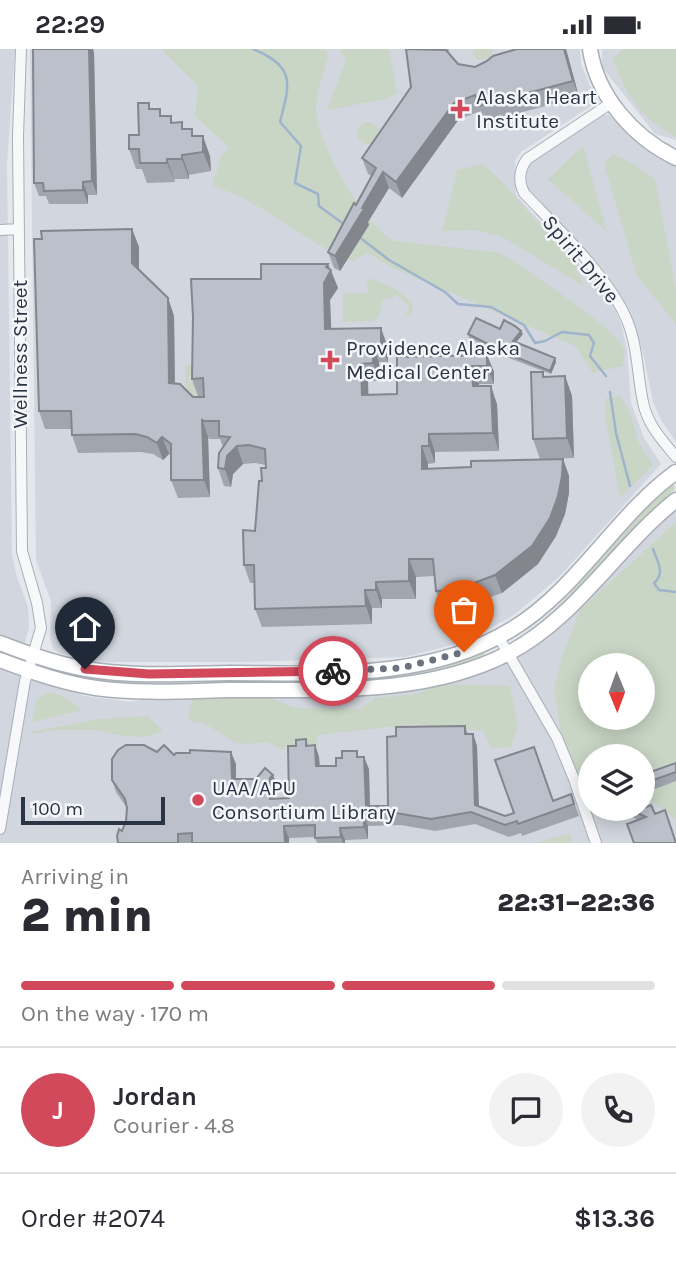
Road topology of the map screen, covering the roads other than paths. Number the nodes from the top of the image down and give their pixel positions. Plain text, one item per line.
1 (21, 49) edge
2 (590, 49) edge
3 (611, 103) junction
4 (676, 157) edge
5 (19, 229) junction
6 (0, 230) edge
7 (676, 457) edge
8 (676, 472) edge
9 (676, 500) edge
10 (498, 636) junction
11 (0, 643) edge
12 (508, 654) junction
13 (0, 660) edge
14 (31, 663) junction
15 (0, 829) edge
16 (596, 843) edge

1 - 5 street, Wellness Street
2 - 3 main road
3 - 4 main road
3 - 7 street, Spirit Drive
5 - 6 street
5 - 14 street, Wellness Street
8 - 10 main road
9 - 12 main road
10 - 12 street
10 - 14 main road
11 - 14 main road
12 - 14 main road
12 - 16 street
13 - 14 main road
14 - 15 street, Wellness Street

